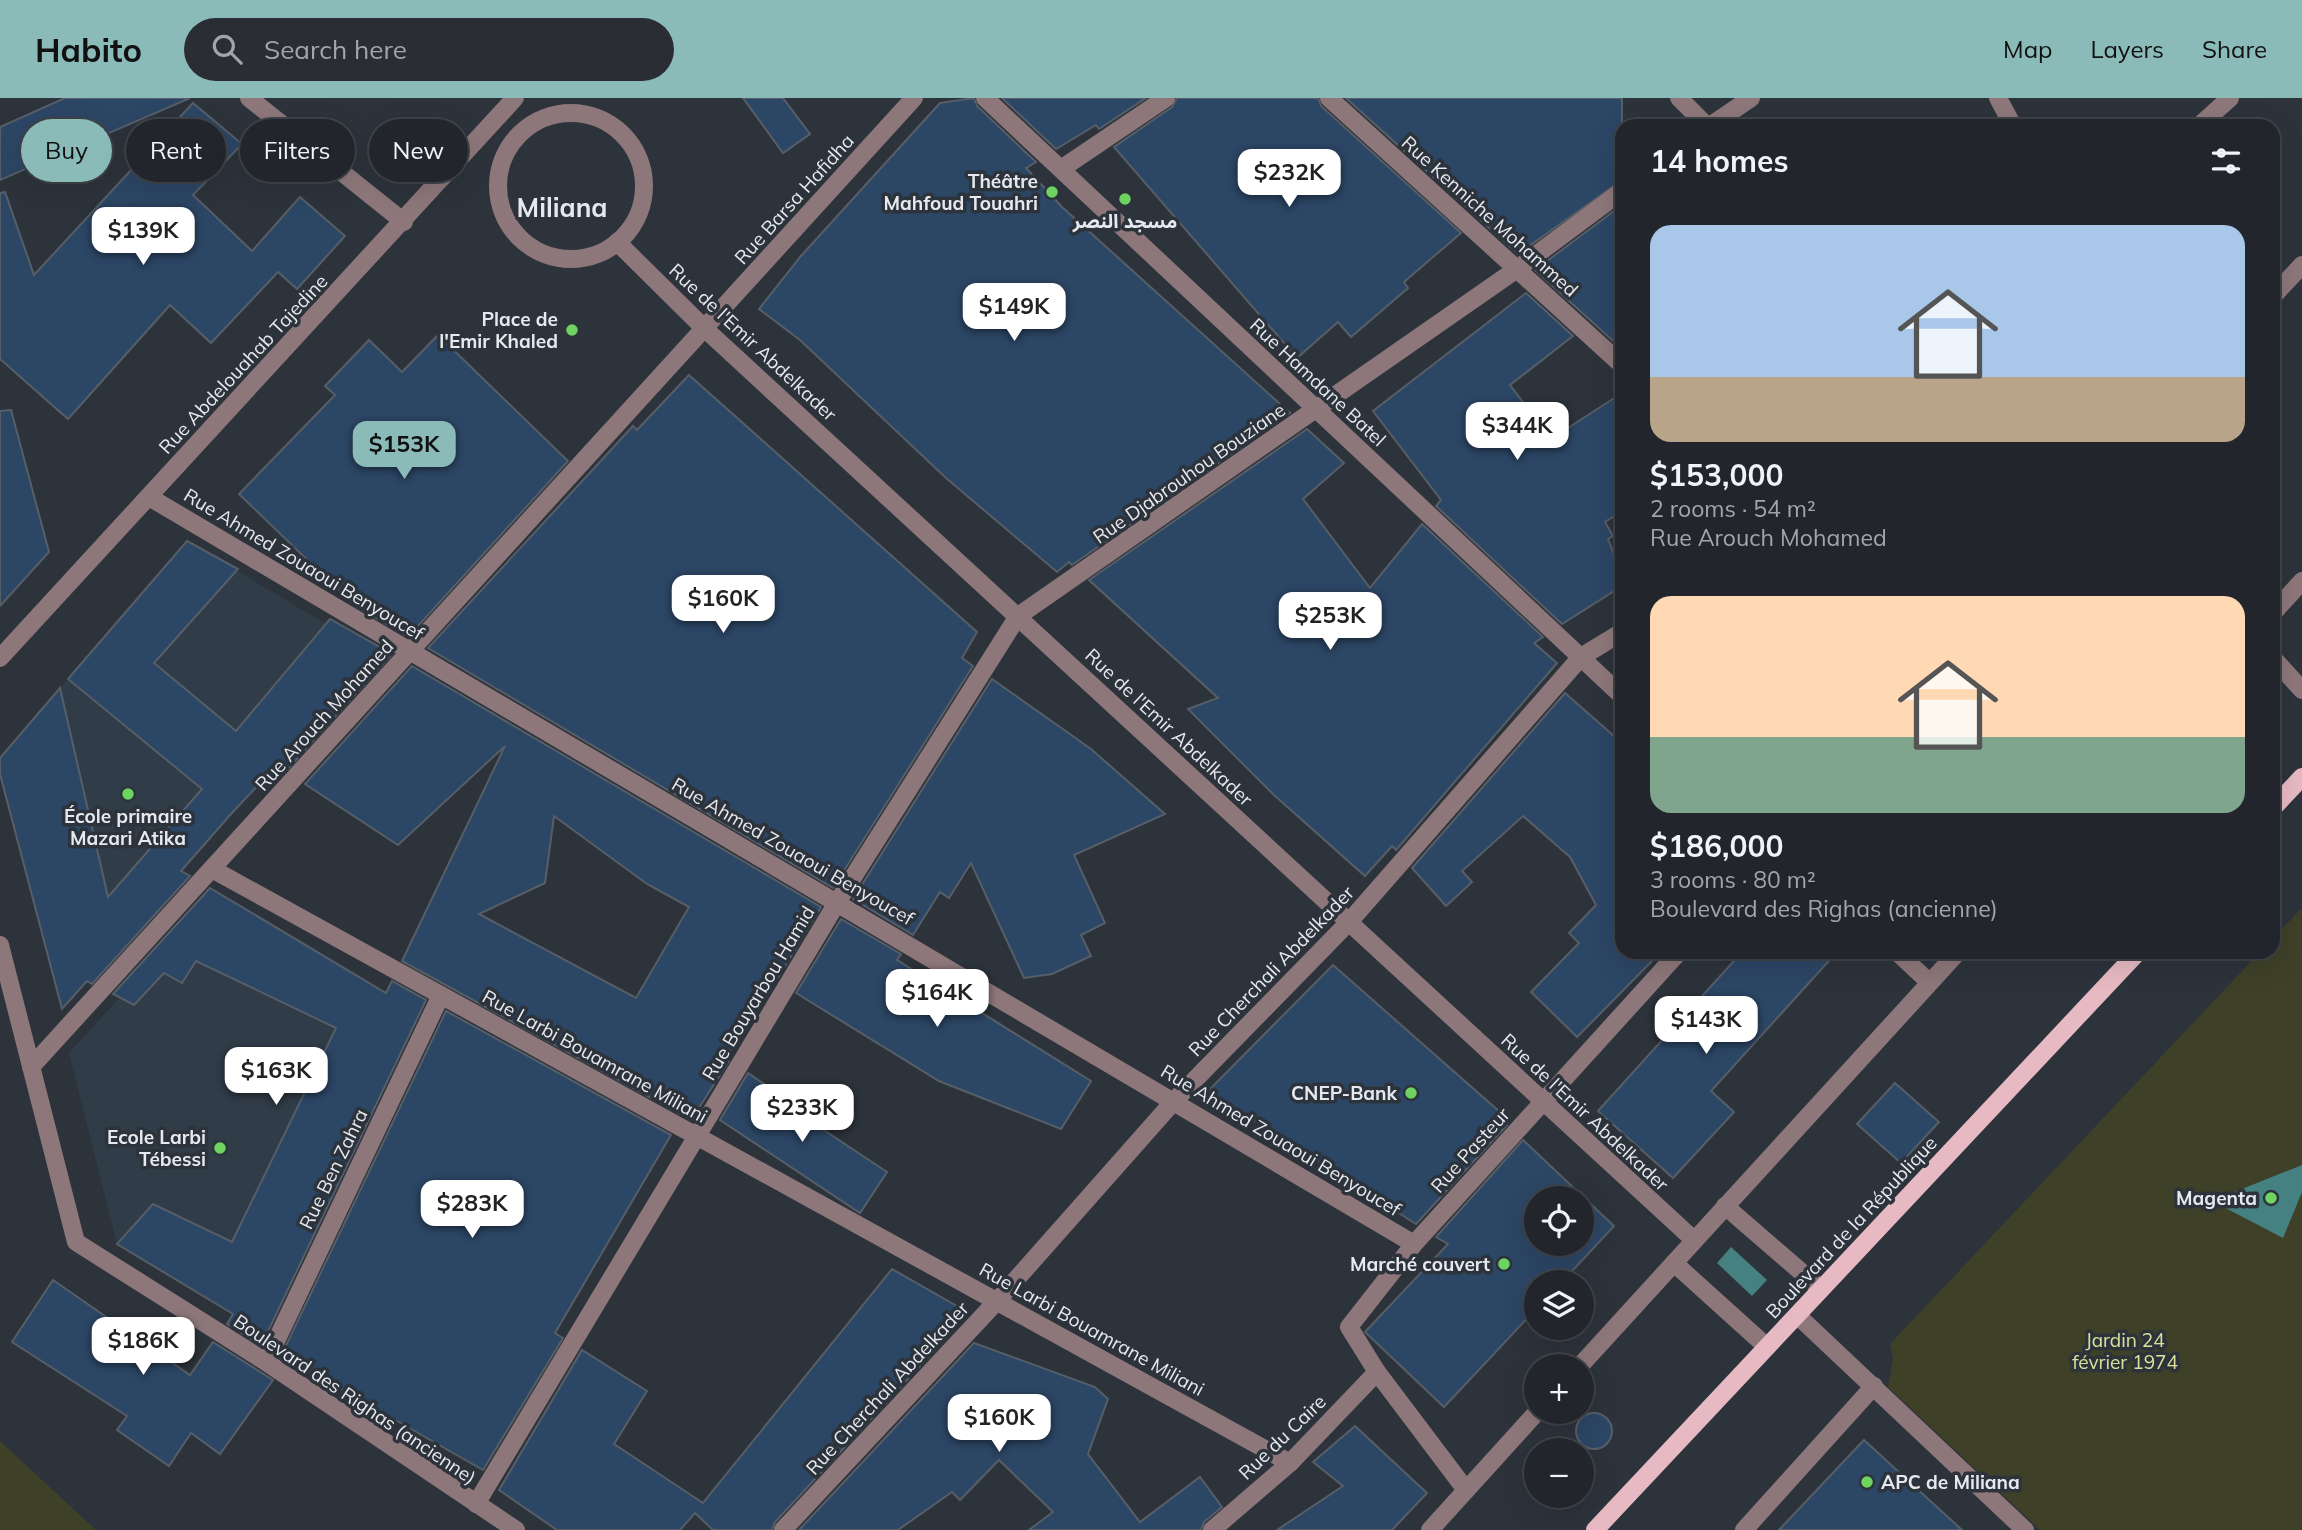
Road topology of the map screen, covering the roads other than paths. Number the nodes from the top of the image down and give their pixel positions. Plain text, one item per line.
1 (249, 98) edge
2 (515, 98) edge
3 (914, 98) edge
4 (985, 98) edge
5 (1166, 98) edge
6 (1329, 98) edge
7 (1679, 98) edge
8 (1751, 98) edge
9 (1998, 98) edge
10 (2230, 98) edge
11 (1702, 119) edge
12 (1720, 119) edge
13 (2009, 119) edge
14 (2207, 119) edge
15 (494, 120) junction
16 (514, 140) junction
17 (1061, 169) junction
18 (1615, 196) edge
19 (404, 222) junction
20 (617, 242) junction
21 (2302, 265) edge
22 (1517, 269) junction
23 (2280, 289) edge
24 (705, 328) junction
25 (1615, 359) edge
26 (1317, 410) junction
27 (149, 497) junction
28 (2302, 582) edge
29 (2280, 605) edge
30 (1018, 617) junction
31 (1615, 636) edge
32 (411, 651) junction
33 (1581, 657) junction
34 (0, 658) edge
35 (2280, 666) edge
36 (1615, 689) edge
37 (2302, 690) edge
38 (2302, 777) edge
39 (2280, 801) edge
40 (212, 869) junction
41 (838, 901) junction
42 (1349, 922) junction
43 (0, 945) edge
44 (1673, 959) edge
45 (1904, 959) edge
46 (1951, 959) edge
47 (2131, 959) edge
48 (1929, 982) junction
49 (441, 995) junction
50 (31, 1067) junction
51 (1174, 1101) junction
52 (1542, 1101) junction
53 (696, 1136) junction
54 (1725, 1206) junction
55 (1694, 1240) junction
56 (1415, 1244) junction
57 (1674, 1263) junction
58 (1821, 1289) junction
59 (997, 1301) junction
60 (1797, 1315) junction
61 (1767, 1347) junction
62 (1591, 1354) edge
63 (266, 1362) junction
64 (1377, 1371) junction
65 (1874, 1386) junction
66 (1526, 1424) edge
67 (1290, 1462) junction
68 (1466, 1490) junction
69 (476, 1504) junction
70 (516, 1530) edge
71 (783, 1530) edge
72 (1212, 1530) edge
73 (1430, 1530) edge
74 (1595, 1530) edge
75 (1744, 1530) edge
76 (2025, 1530) edge

1 - 19 street
2 - 15 street, Rue Abdelouahab Tajedine
3 - 24 street, Rue Barsa Hafidha
4 - 17 street, Rue Hamdane Batel
5 - 17 street
6 - 22 street, Rue Kenniche Mohammed
7 - 11 street
8 - 12 street
9 - 13 street
10 - 14 street
15 - 16 street
15 - 19 street, Rue Abdelouahab Tajedine
16 - 20 street
16 - 20 street
17 - 26 street, Rue Hamdane Batel
18 - 22 street, Rue Djabrouhou Bouziane
19 - 27 street, Rue Abdelouahab Tajedine
20 - 24 street, Rue de l'Emir Abdelkader
21 - 23 street
22 - 25 street, Rue Kenniche Mohammed
22 - 26 street, Rue Djabrouhou Bouziane
24 - 30 street, Rue de l'Emir Abdelkader
24 - 32 street, Rue Arouch Mohamed
26 - 30 street, Rue Djabrouhou Bouziane
26 - 33 street, Rue Hamdane Batel
27 - 32 street, Rue Ahmed Zouaoui Benyoucef
27 - 34 street, Rue Abdelouahab Tajedine
28 - 29 street
30 - 41 street, Rue Bouyarbou Hamid
30 - 42 street, Rue de l'Emir Abdelkader
31 - 33 street, Rue Cherchali Abdelkader
32 - 40 street, Rue Arouch Mohamed
32 - 41 street, Rue Ahmed Zouaoui Benyoucef
33 - 36 street, Rue Hamdane Batel
33 - 42 street, Rue Cherchali Abdelkader
35 - 37 street
38 - 39 main road
40 - 49 street, Rue Larbi Bouamrane Miliani
40 - 50 street, Rue Arouch Mohamed
41 - 51 street, Rue Ahmed Zouaoui Benyoucef
41 - 53 street, Rue Bouyarbou Hamid
42 - 51 street, Rue Cherchali Abdelkader
42 - 52 street, Rue de l'Emir Abdelkader
43 - 50 street, Boulevard des Righas (ancienne)
44 - 52 street, Rue Pasteur
45 - 48 street
46 - 48 street
47 - 58 main road, Boulevard de la République
48 - 54 street
49 - 53 street, Rue Larbi Bouamrane Miliani
49 - 63 street, Rue Ben Zahra
50 - 63 street, Boulevard des Righas (ancienne)
51 - 56 street, Rue Ahmed Zouaoui Benyoucef
51 - 59 street, Rue Cherchali Abdelkader
52 - 55 street, Rue de l'Emir Abdelkader
52 - 56 street, Rue Pasteur
53 - 59 street, Rue Larbi Bouamrane Miliani
53 - 69 street, Rue Bouyarbou Hamid
54 - 55 street
54 - 58 street
55 - 57 street
56 - 64 street, Rue Pasteur
57 - 61 street
57 - 62 street
58 - 60 main road, Boulevard de la République
59 - 67 street, Rue Larbi Bouamrane Miliani
59 - 71 street, Rue Cherchali Abdelkader
60 - 61 main road, Boulevard de la République
60 - 65 street
61 - 74 main road, Boulevard de la République
63 - 69 street, Boulevard des Righas (ancienne)
64 - 67 street, Rue du Caire
64 - 68 street, Rue Pasteur
65 - 75 street
65 - 76 street
66 - 68 street
67 - 72 street, Rue du Caire
68 - 73 street
69 - 70 street, Boulevard des Righas (ancienne)

